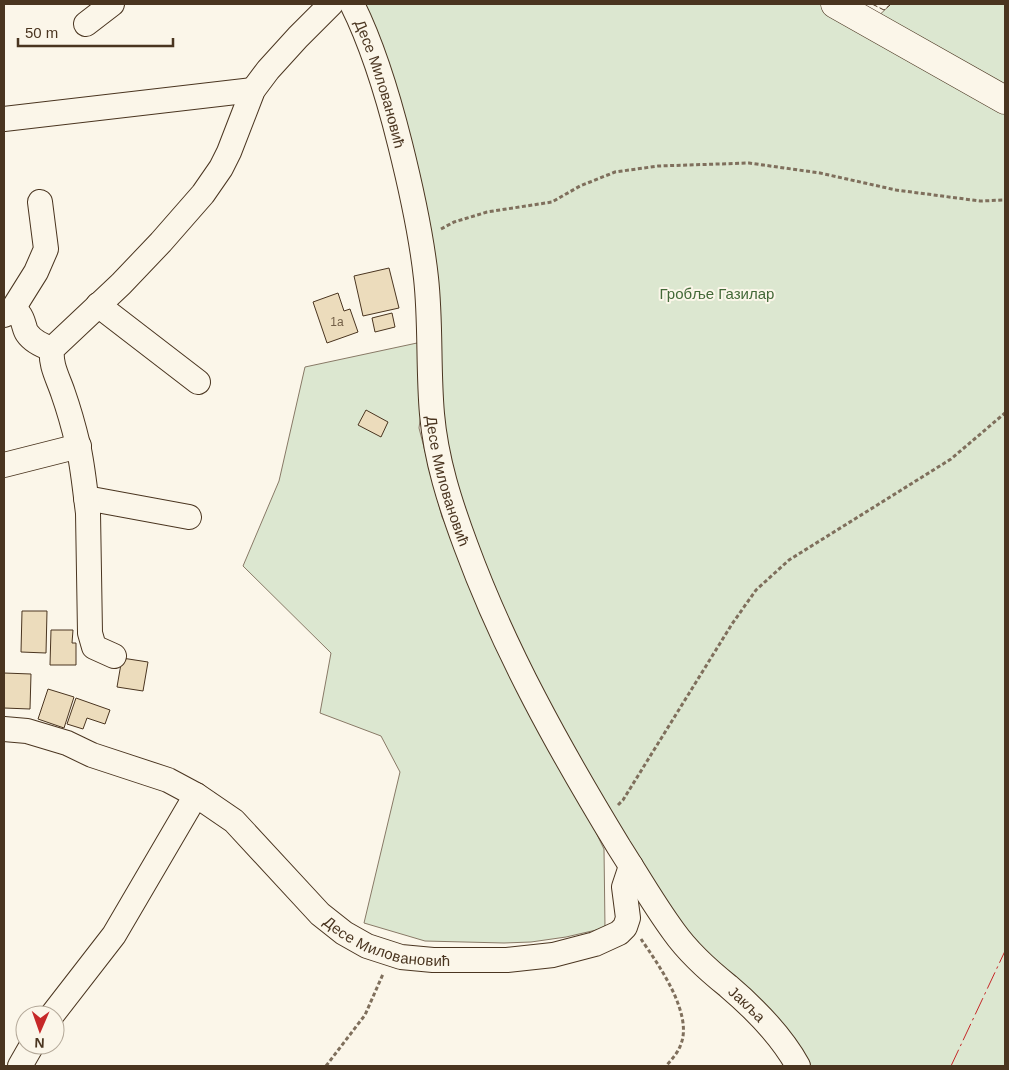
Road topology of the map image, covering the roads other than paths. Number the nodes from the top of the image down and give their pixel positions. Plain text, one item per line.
1 (112, 4) edge
2 (331, 4) edge
3 (352, 4) edge
4 (835, 4) edge
5 (86, 24) dead end
6 (253, 90) junction
7 (1005, 100) edge
8 (4, 119) edge
9 (40, 202) dead end
10 (98, 305) junction
11 (8, 313) edge
12 (52, 349) junction
13 (198, 382) dead end
14 (78, 446) junction
15 (4, 465) edge
16 (86, 498) junction
17 (189, 517) dead end
18 (114, 656) dead end
19 (4, 729) edge
20 (196, 795) junction
21 (631, 866) junction
22 (60, 1005) edge
23 (26, 1055) edge
24 (20, 1066) edge
25 (798, 1066) edge

1 - 5 street
2 - 6 street
3 - 21 street, Десе Миловановић
4 - 7 main road
6 - 8 street
6 - 10 street
9 - 11 street
10 - 12 street
10 - 13 street
11 - 12 street
12 - 14 street
14 - 15 street
14 - 16 street
16 - 17 street
16 - 18 street
19 - 20 street, Десе Миловановић
20 - 21 street, Десе Миловановић
20 - 22 street
21 - 25 street, Јакља
23 - 24 street

